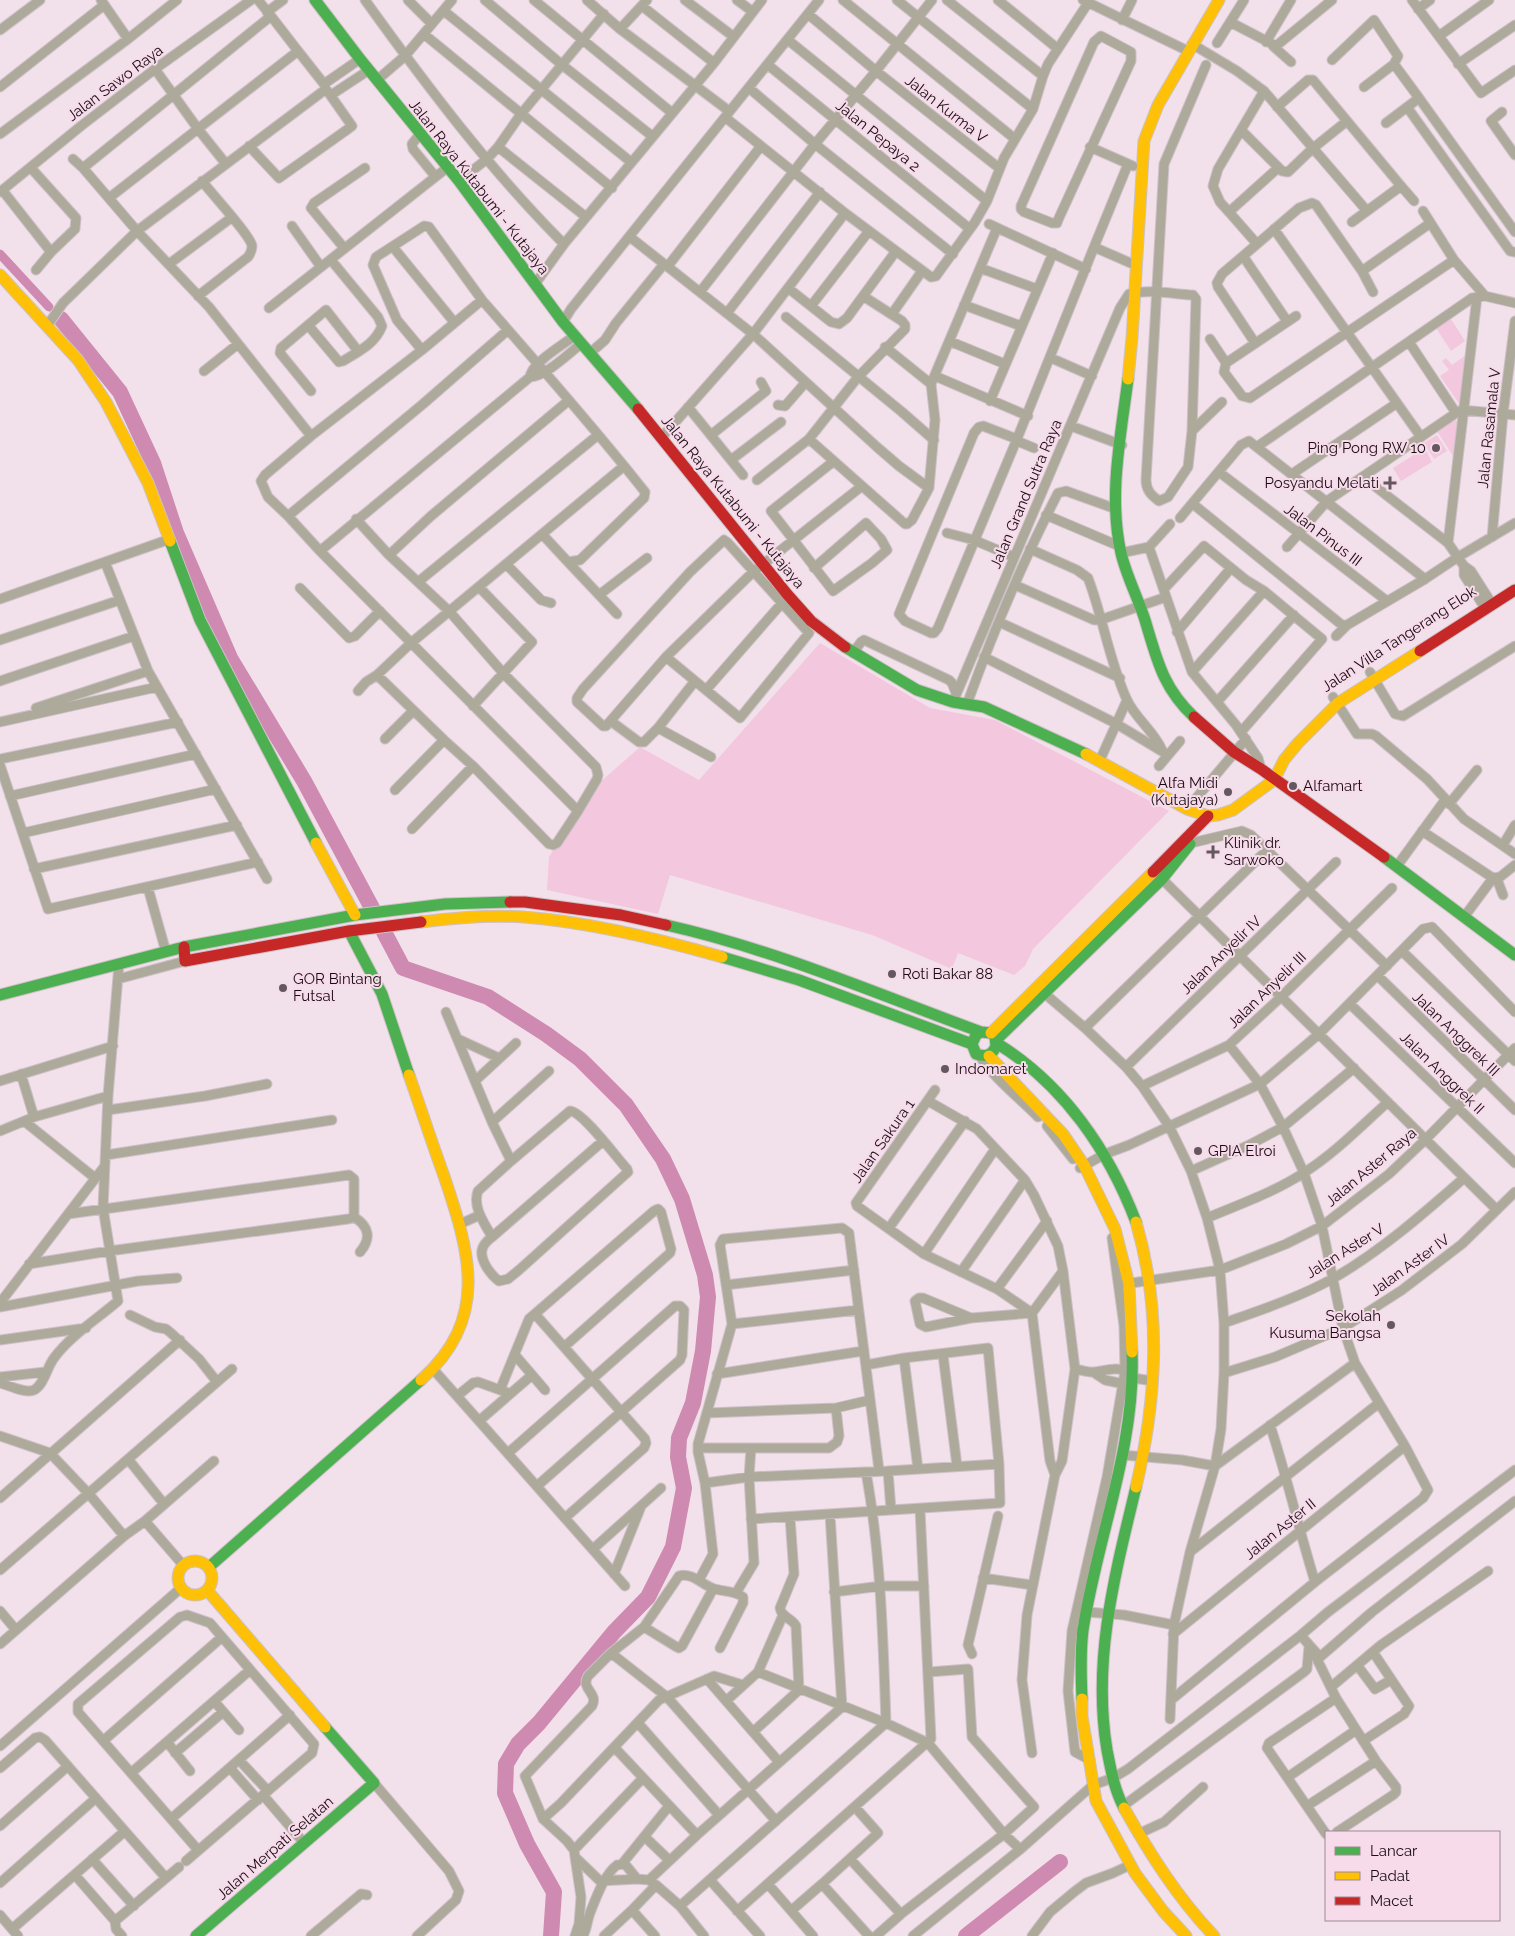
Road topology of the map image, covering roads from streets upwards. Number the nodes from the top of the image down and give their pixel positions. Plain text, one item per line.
1 (29, 0) edge
2 (40, 0) edge
3 (177, 0) edge
4 (251, 0) edge
5 (283, 0) edge
6 (315, 0) edge
7 (365, 0) edge
8 (408, 0) edge
9 (452, 0) edge
10 (485, 0) edge
11 (534, 0) edge
12 (587, 0) edge
13 (685, 0) edge
14 (737, 0) edge
15 (762, 0) edge
16 (819, 0) edge
17 (843, 0) edge
18 (897, 0) edge
19 (932, 0) edge
20 (947, 0) edge
21 (998, 0) edge
22 (1132, 0) edge
23 (1219, 0) edge
24 (1244, 0) edge
25 (1279, 0) edge
26 (1332, 0) edge
27 (1412, 0) edge
28 (1430, 0) edge
29 (1489, 0) edge
30 (261, 1) edge
31 (1086, 1) edge
32 (102, 2) edge
33 (644, 2) edge
34 (1290, 2) edge
35 (1418, 8) junction
36 (444, 11) junction
37 (753, 12) junction
38 (269, 14) junction
39 (604, 14) junction
40 (808, 14) junction
41 (920, 18) junction
42 (14, 20) junction
43 (1122, 20) junction
44 (1230, 22) junction
45 (432, 24) junction
46 (1515, 25) edge
47 (620, 29) junction
48 (0, 30) edge
49 (424, 35) junction
50 (1439, 36) junction
51 (734, 37) junction
52 (128, 39) junction
53 (582, 39) junction
54 (788, 40) junction
55 (1217, 42) dead end
56 (1270, 44) junction
57 (897, 45) junction
58 (1192, 47) junction
59 (1058, 49) junction
60 (298, 51) junction
61 (405, 56) junction
62 (360, 59) junction
63 (1332, 60) dead end
64 (1291, 62) dead end
65 (714, 63) junction
66 (561, 64) junction
67 (768, 64) junction
68 (1206, 64) dead end
69 (1394, 64) junction
70 (1458, 64) junction
71 (155, 69) junction
72 (369, 70) junction
73 (876, 72) junction
74 (1318, 72) dead end
75 (1514, 72) edge
76 (1042, 76) junction
77 (377, 80) junction
78 (1312, 80) junction
79 (695, 84) junction
80 (1364, 87) dead end
81 (0, 88) edge
82 (749, 88) junction
83 (327, 89) junction
84 (541, 89) junction
85 (1264, 91) junction
86 (174, 94) junction
87 (856, 95) junction
88 (1419, 98) junction
89 (1277, 107) junction
90 (1407, 107) junction
91 (1033, 109) junction
92 (671, 112) junction
93 (1502, 112) dead end
94 (520, 114) junction
95 (728, 115) junction
96 (835, 120) junction
97 (1347, 121) junction
98 (1386, 122) dead end
99 (198, 129) junction
100 (1241, 130) junction
101 (0, 134) edge
102 (420, 134) junction
103 (652, 136) junction
104 (1015, 139) junction
105 (815, 144) junction
106 (250, 146) junction
107 (761, 146) junction
108 (498, 147) junction
109 (1090, 148) junction
110 (1312, 149) junction
111 (1515, 155) edge
112 (73, 159) dead end
113 (487, 159) junction
114 (632, 162) junction
115 (226, 164) junction
116 (1128, 164) junction
117 (448, 167) junction
118 (31, 168) junction
119 (83, 168) junction
120 (365, 168) dead end
121 (999, 168) junction
122 (1278, 168) junction
123 (1141, 169) junction
124 (793, 172) junction
125 (436, 176) junction
126 (202, 181) junction
127 (459, 181) junction
128 (1401, 186) junction
129 (612, 188) junction
130 (1, 191) edge
131 (820, 192) junction
132 (109, 198) junction
133 (987, 201) junction
134 (1414, 201) dead end
135 (1368, 211) junction
136 (1423, 211) dead end
137 (1229, 212) junction
138 (845, 213) junction
139 (586, 217) junction
140 (231, 218) junction
141 (1352, 222) dead end
142 (1430, 224) junction
143 (292, 226) dead end
144 (970, 229) junction
145 (1274, 229) junction
146 (137, 231) junction
147 (869, 231) junction
148 (1515, 232) edge
149 (630, 237) junction
150 (1515, 240) edge
151 (564, 244) junction
152 (1257, 244) junction
153 (392, 247) junction
154 (1094, 247) junction
155 (344, 248) junction
156 (896, 251) junction
157 (1513, 251) edge
158 (51, 252) junction
159 (1053, 252) junction
160 (952, 254) junction
161 (1243, 256) junction
162 (330, 260) junction
163 (1454, 260) junction
164 (169, 264) junction
165 (666, 265) junction
166 (1135, 265) junction
167 (321, 267) junction
168 (980, 268) junction
169 (1086, 269) junction
170 (36, 270) dead end
171 (1362, 271) junction
172 (922, 272) junction
173 (0, 275) edge
174 (536, 284) junction
175 (788, 288) junction
176 (1037, 289) junction
177 (700, 292) junction
178 (1373, 292) dead end
179 (1156, 293) junction
180 (1132, 294) junction
181 (198, 296) junction
182 (863, 296) junction
183 (1481, 296) junction
184 (482, 300) junction
185 (1515, 302) edge
186 (964, 305) junction
187 (811, 306) junction
188 (269, 308) dead end
189 (727, 312) junction
190 (892, 314) junction
191 (1296, 316) dead end
192 (786, 317) dead end
193 (1287, 321) junction
194 (1515, 321) edge
195 (454, 322) junction
196 (563, 322) junction
197 (308, 325) junction
198 (48, 326) junction
199 (1021, 326) junction
200 (508, 330) junction
201 (1346, 332) junction
202 (753, 334) junction
203 (1210, 339) dead end
204 (578, 340) junction
205 (949, 341) junction
206 (1409, 342) junction
207 (1255, 343) junction
208 (238, 344) junction
209 (886, 347) junction
210 (422, 350) junction
211 (358, 352) junction
212 (590, 354) junction
213 (1051, 358) junction
214 (1226, 363) junction
215 (537, 364) junction
216 (1005, 364) junction
217 (1373, 367) junction
218 (204, 371) dead end
219 (544, 372) junction
220 (1092, 376) junction
221 (530, 377) junction
222 (858, 377) junction
223 (933, 380) junction
224 (761, 382) dead end
225 (805, 383) junction
226 (311, 391) dead end
227 (568, 401) junction
228 (990, 401) junction
229 (1222, 402) dead end
230 (1397, 403) junction
231 (778, 405) dead end
232 (688, 406) junction
233 (835, 408) junction
234 (1459, 412) junction
235 (1504, 414) junction
236 (1515, 415) edge
237 (1028, 416) junction
238 (781, 422) dead end
239 (1071, 426) junction
240 (1192, 431) junction
241 (598, 435) junction
242 (711, 435) junction
243 (311, 436) junction
244 (662, 436) junction
245 (1421, 437) junction
246 (809, 439) junction
247 (934, 440) junction
248 (1017, 440) junction
249 (1122, 445) junction
250 (1258, 446) junction
251 (1034, 448) dead end
252 (731, 460) junction
253 (834, 461) junction
254 (624, 466) junction
255 (1219, 472) junction
256 (1292, 474) junction
257 (743, 476) dead end
258 (1363, 477) junction
259 (757, 480) dead end
260 (862, 486) junction
261 (929, 488) junction
262 (1328, 502) junction
263 (1193, 504) junction
264 (1116, 510) junction
265 (1046, 515) junction
266 (288, 516) junction
267 (1180, 518) dead end
268 (356, 519) junction
269 (1515, 523) edge
270 (1170, 524) dead end
271 (947, 533) dead end
272 (542, 534) junction
273 (1298, 534) junction
274 (1492, 537) junction
275 (170, 539) junction
276 (792, 539) junction
277 (974, 540) junction
278 (1448, 543) junction
279 (1149, 547) junction
280 (1287, 547) dead end
281 (1030, 549) junction
282 (1121, 550) junction
283 (320, 551) junction
284 (389, 555) junction
285 (1458, 557) junction
286 (647, 558) dead end
287 (1014, 558) junction
288 (105, 562) junction
289 (568, 562) junction
290 (506, 564) junction
291 (762, 564) junction
292 (814, 568) junction
293 (1231, 568) junction
294 (753, 572) junction
295 (1425, 579) junction
296 (418, 582) junction
297 (1014, 585) junction
298 (1515, 585) edge
299 (479, 587) junction
300 (300, 588) dead end
301 (1264, 591) junction
302 (599, 595) junction
303 (1163, 595) junction
304 (0, 599) edge
305 (120, 600) junction
306 (1387, 601) junction
307 (551, 603) dead end
308 (782, 603) junction
309 (1487, 603) junction
310 (1143, 605) junction
311 (380, 611) junction
312 (449, 611) junction
313 (617, 614) dead end
314 (1294, 615) junction
315 (1100, 620) junction
316 (999, 622) junction
317 (1347, 625) junction
318 (1177, 632) junction
319 (134, 636) junction
320 (1336, 636) dead end
321 (0, 640) edge
322 (411, 643) junction
323 (1515, 646) edge
324 (853, 653) junction
325 (666, 657) junction
326 (984, 657) junction
327 (148, 671) junction
328 (1192, 672) junction
329 (504, 674) junction
330 (377, 675) junction
331 (1372, 676) junction
332 (1120, 678) junction
333 (0, 681) edge
334 (695, 681) junction
335 (157, 686) junction
336 (706, 690) junction
337 (358, 691) dead end
338 (954, 697) junction
339 (1127, 700) junction
340 (1335, 700) junction
341 (1217, 702) junction
342 (967, 704) junction
343 (473, 706) junction
344 (413, 711) junction
345 (0, 721) edge
346 (178, 722) junction
347 (612, 722) junction
348 (1115, 723) junction
349 (658, 728) junction
350 (1244, 736) junction
351 (385, 740) dead end
352 (444, 740) junction
353 (1180, 741) dead end
354 (1234, 752) junction
355 (1165, 753) junction
356 (196, 754) junction
357 (711, 757) dead end
358 (0, 760) edge
359 (1100, 760) junction
360 (0, 765) edge
361 (474, 766) junction
362 (1159, 766) dead end
363 (1477, 770) dead end
364 (1267, 778) junction
365 (216, 789) junction
366 (394, 790) dead end
367 (10, 796) junction
368 (1447, 802) junction
369 (1187, 809) junction
370 (578, 811) junction
371 (1208, 816) junction
372 (237, 825) junction
373 (1515, 825) edge
374 (412, 829) dead end
375 (1422, 831) junction
376 (22, 833) junction
377 (1189, 839) junction
378 (1502, 845) junction
379 (1267, 850) junction
380 (1515, 854) edge
381 (1172, 860) junction
382 (258, 862) junction
383 (1336, 862) dead end
384 (1515, 865) edge
385 (1397, 866) junction
386 (34, 869) junction
387 (1495, 878) junction
388 (267, 879) dead end
389 (1162, 879) junction
390 (148, 888) junction
391 (1392, 888) dead end
392 (1308, 889) junction
393 (1503, 895) dead end
394 (525, 902) junction
395 (355, 915) junction
396 (1199, 915) junction
397 (523, 917) junction
398 (1464, 917) junction
399 (1109, 922) junction
400 (1349, 930) junction
401 (349, 931) junction
402 (184, 947) junction
403 (166, 952) junction
404 (1403, 952) junction
405 (1515, 955) edge
406 (1240, 956) junction
407 (185, 961) junction
408 (119, 964) junction
409 (803, 966) junction
410 (1387, 966) junction
411 (1378, 976) junction
412 (118, 979) junction
413 (799, 980) junction
414 (1044, 993) junction
415 (0, 995) edge
416 (1281, 997) junction
417 (1350, 1004) junction
418 (446, 1012) dead end
419 (1515, 1012) edge
420 (1085, 1028) junction
421 (1319, 1034) junction
422 (992, 1037) junction
423 (458, 1039) junction
424 (516, 1043) dead end
425 (972, 1044) junction
426 (1229, 1045) junction
427 (113, 1046) junction
428 (1513, 1055) edge
429 (985, 1056) junction
430 (499, 1058) junction
431 (1126, 1067) junction
432 (1354, 1068) junction
433 (549, 1071) dead end
434 (21, 1074) junction
435 (1484, 1080) junction
436 (0, 1081) edge
437 (475, 1081) junction
438 (267, 1084) dead end
439 (1260, 1084) junction
440 (1142, 1086) junction
441 (935, 1090) dead end
442 (108, 1096) junction
443 (928, 1101) junction
444 (1388, 1102) junction
445 (1458, 1107) junction
446 (108, 1110) junction
447 (1515, 1110) edge
448 (34, 1117) junction
449 (332, 1120) dead end
450 (965, 1120) junction
451 (24, 1121) junction
452 (492, 1122) junction
453 (1169, 1126) junction
454 (1283, 1126) junction
455 (0, 1131) edge
456 (1426, 1140) junction
457 (603, 1141) junction
458 (996, 1149) junction
459 (106, 1154) junction
460 (1105, 1154) junction
461 (511, 1161) junction
462 (1515, 1162) edge
463 (104, 1167) junction
464 (1082, 1167) junction
465 (1191, 1171) junction
466 (1304, 1173) junction
467 (96, 1178) junction
468 (1464, 1178) junction
469 (1025, 1180) junction
470 (1515, 1192) edge
471 (103, 1208) junction
472 (1497, 1210) junction
473 (68, 1214) junction
474 (480, 1215) junction
475 (354, 1217) junction
476 (1207, 1218) junction
477 (1047, 1221) junction
478 (460, 1224) junction
479 (1322, 1226) junction
480 (889, 1228) junction
481 (492, 1237) junction
482 (109, 1251) junction
483 (360, 1252) dead end
484 (924, 1254) junction
485 (29, 1264) junction
486 (854, 1270) junction
487 (1220, 1270) junction
488 (1063, 1271) junction
489 (961, 1272) junction
490 (177, 1278) dead end
491 (1333, 1278) junction
492 (1151, 1281) junction
493 (1124, 1284) junction
494 (726, 1285) junction
495 (117, 1287) junction
496 (997, 1289) junction
497 (0, 1302) edge
498 (0, 1307) edge
499 (858, 1310) junction
500 (1032, 1313) junction
501 (536, 1314) junction
502 (130, 1315) dead end
503 (971, 1318) junction
504 (1224, 1323) junction
505 (732, 1324) junction
506 (86, 1328) junction
507 (1343, 1328) junction
508 (0, 1340) edge
509 (180, 1340) junction
510 (564, 1347) junction
511 (864, 1351) junction
512 (514, 1355) junction
513 (943, 1355) junction
514 (904, 1358) junction
515 (1356, 1363) junction
516 (866, 1365) junction
517 (232, 1369) dead end
518 (433, 1369) junction
519 (1076, 1369) junction
520 (45, 1372) junction
521 (1224, 1373) junction
522 (717, 1374) junction
523 (532, 1375) junction
524 (0, 1377) edge
525 (1128, 1377) junction
526 (592, 1379) junction
527 (1153, 1381) junction
528 (217, 1382) junction
529 (0, 1383) edge
530 (500, 1390) junction
531 (545, 1390) dead end
532 (510, 1394) junction
533 (457, 1396) junction
534 (870, 1400) junction
535 (1380, 1403) junction
536 (836, 1408) junction
537 (621, 1412) junction
538 (707, 1412) junction
539 (1122, 1417) junction
540 (479, 1421) junction
541 (1270, 1425) junction
542 (0, 1436) edge
543 (1405, 1446) junction
544 (698, 1448) junction
545 (751, 1448) junction
546 (50, 1453) junction
547 (508, 1453) junction
548 (1122, 1455) junction
549 (1143, 1457) junction
550 (128, 1459) junction
551 (214, 1461) dead end
552 (999, 1464) junction
553 (957, 1466) junction
554 (1215, 1466) junction
555 (918, 1468) junction
556 (1515, 1470) edge
557 (883, 1471) junction
558 (866, 1472) junction
559 (1055, 1475) junction
560 (1286, 1476) junction
561 (750, 1477) junction
562 (1111, 1479) junction
563 (705, 1483) junction
564 (537, 1486) junction
565 (661, 1488) dead end
566 (89, 1494) junction
567 (0, 1498) edge
568 (1515, 1501) edge
569 (164, 1504) junction
570 (641, 1506) junction
571 (920, 1509) junction
572 (874, 1510) junction
573 (891, 1510) junction
574 (830, 1514) junction
575 (998, 1516) dead end
576 (790, 1517) junction
577 (565, 1518) junction
578 (751, 1519) junction
579 (145, 1521) junction
580 (1299, 1531) junction
581 (124, 1536) junction
582 (593, 1549) junction
583 (1190, 1552) junction
584 (183, 1565) junction
585 (209, 1567) junction
586 (0, 1570) edge
587 (1090, 1572) junction
588 (1488, 1572) dead end
589 (614, 1574) junction
590 (983, 1578) junction
591 (698, 1580) junction
592 (1315, 1582) junction
593 (1032, 1585) junction
594 (625, 1586) dead end
595 (881, 1586) junction
596 (924, 1586) junction
597 (181, 1588) junction
598 (713, 1588) junction
599 (207, 1590) junction
600 (834, 1592) junction
601 (736, 1593) junction
602 (0, 1611) edge
603 (1087, 1612) junction
604 (1107, 1613) junction
605 (783, 1615) junction
606 (644, 1627) junction
607 (16, 1630) junction
608 (1173, 1630) junction
609 (1078, 1631) junction
610 (1302, 1636) junction
611 (222, 1637) junction
612 (0, 1644) edge
613 (1310, 1646) junction
614 (720, 1648) dead end
615 (1373, 1652) junction
616 (611, 1653) junction
617 (972, 1654) dead end
618 (1357, 1665) junction
619 (250, 1670) junction
620 (758, 1672) junction
621 (929, 1672) junction
622 (707, 1680) junction
623 (1391, 1680) junction
624 (743, 1685) junction
625 (1331, 1687) junction
626 (799, 1690) junction
627 (666, 1697) junction
628 (1336, 1698) junction
629 (1171, 1700) junction
630 (214, 1701) junction
631 (726, 1701) junction
632 (842, 1707) junction
633 (223, 1712) junction
634 (290, 1715) junction
635 (1170, 1720) dead end
636 (638, 1723) junction
637 (886, 1723) junction
638 (239, 1730) dead end
639 (1356, 1730) junction
640 (752, 1732) junction
641 (103, 1741) junction
642 (1363, 1741) junction
643 (167, 1742) junction
644 (928, 1743) junction
645 (0, 1746) edge
646 (615, 1748) junction
647 (175, 1752) junction
648 (1032, 1753) dead end
649 (239, 1760) junction
650 (1376, 1761) junction
651 (779, 1762) junction
652 (68, 1766) junction
653 (0, 1768) edge
654 (230, 1768) junction
655 (190, 1771) dead end
656 (131, 1773) junction
657 (1288, 1777) junction
658 (642, 1778) junction
659 (1113, 1778) junction
660 (374, 1784) junction
661 (1093, 1785) junction
662 (1203, 1787) dead end
663 (748, 1790) junction
664 (263, 1795) junction
665 (96, 1798) junction
666 (669, 1806) junction
667 (1123, 1806) junction
668 (1307, 1806) junction
669 (855, 1807) junction
670 (719, 1815) junction
671 (171, 1819) junction
672 (542, 1819) junction
673 (776, 1821) junction
674 (0, 1826) edge
675 (125, 1831) junction
676 (1338, 1831) edge
677 (1325, 1833) edge
678 (1004, 1834) junction
679 (1138, 1834) junction
680 (696, 1835) junction
681 (645, 1837) junction
682 (304, 1843) junction
683 (198, 1850) junction
684 (1020, 1850) junction
685 (574, 1854) junction
686 (92, 1859) junction
687 (850, 1859) junction
688 (669, 1860) junction
689 (622, 1864) junction
690 (1130, 1865) junction
691 (75, 1875) junction
692 (166, 1878) junction
693 (637, 1879) junction
694 (710, 1880) junction
695 (0, 1882) edge
696 (605, 1882) junction
697 (653, 1883) junction
698 (768, 1884) junction
699 (822, 1884) junction
700 (367, 1895) dead end
701 (134, 1906) junction
702 (680, 1906) junction
703 (632, 1910) junction
704 (738, 1910) junction
705 (792, 1910) junction
706 (901, 1914) junction
707 (0, 1915) edge
708 (116, 1921) junction
709 (15, 1933) edge
710 (122, 1936) edge
711 (196, 1936) edge
712 (312, 1936) edge
713 (417, 1936) edge
714 (575, 1936) edge
715 (583, 1936) edge
716 (604, 1936) edge
717 (655, 1936) edge
718 (704, 1936) edge
719 (760, 1936) edge
720 (813, 1936) edge
721 (869, 1936) edge
722 (876, 1936) edge
723 (913, 1936) edge
724 (1032, 1936) edge
725 (1186, 1936) edge
726 (1214, 1936) edge

1 - 42 street
2 - 42 street
3 - 52 street
4 - 71 street, Jalan Sawo Raya
5 - 38 street
6 - 62 street, Jalan Raya Kutabumi - Kutajaya
7 - 61 street
8 - 45 street
9 - 36 street
10 - 66 street
11 - 53 street
12 - 39 street
13 - 51 street
14 - 37 street
15 - 37 street
16 - 40 street
17 - 57 street
18 - 41 street
19 - 41 street
20 - 76 street
21 - 59 street
22 - 43 street
23 - 58 street
24 - 44 street
25 - 34 street
26 - 56 street
27 - 35 street
28 - 35 street
29 - 50 street
30 - 38 street
31 - 43 street
31 - 59 street
32 - 52 street
32 - 81 street
33 - 47 street
33 - 65 street
34 - 56 street
35 - 50 street
36 - 45 street
36 - 84 street
37 - 51 street
38 - 60 street
38 - 86 street
39 - 47 street
39 - 53 street
40 - 54 street
40 - 73 street, Jalan Kurma V
41 - 57 street
41 - 91 street
42 - 48 street
43 - 58 street
44 - 55 street
44 - 56 street
45 - 49 street
46 - 70 street
47 - 79 street
49 - 61 street
49 - 94 street
50 - 70 street
51 - 65 street
52 - 101 street
53 - 66 street
53 - 92 street
54 - 67 street
54 - 87 street
56 - 64 street
57 - 73 street
57 - 104 street
58 - 85 street
58 - 123 street
59 - 76 street
60 - 83 street
60 - 99 street
61 - 77 street
61 - 113 street
62 - 72 street, Jalan Raya Kutabumi - Kutajaya
62 - 83 street
63 - 69 street
65 - 79 street
66 - 84 street
66 - 103 street
67 - 82 street
67 - 96 street, Jalan Pepaya 2
68 - 179 street
69 - 80 street
69 - 88 street
70 - 75 street
71 - 86 street
71 - 118 street, Jalan Sawo Raya
72 - 77 street, Jalan Raya Kutabumi - Kutajaya
72 - 83 street
73 - 87 street
73 - 121 street, Jalan Kurma V
74 - 78 street
76 - 91 street
77 - 102 street, Jalan Raya Kutabumi - Kutajaya
78 - 89 street
78 - 97 street
79 - 92 street
79 - 95 street
82 - 95 street
82 - 105 street
83 - 106 street
83 - 106 street
84 - 94 street
84 - 114 street
85 - 89 street
85 - 100 street
86 - 99 street
86 - 119 street
87 - 96 street
87 - 133 street
88 - 90 street
88 - 148 street
89 - 110 street
90 - 98 street
90 - 157 street
91 - 104 street
92 - 103 street
93 - 111 street
94 - 108 street
94 - 129 street
95 - 107 street
95 - 149 street
96 - 105 street
96 - 144 street, Jalan Pepaya 2
97 - 110 street
97 - 128 street
99 - 115 street
99 - 132 street
100 - 122 street
100 - 137 street
102 - 117 street, Jalan Raya Kutabumi - Kutajaya
102 - 125 street
103 - 114 street
104 - 121 street
105 - 124 street
105 - 160 street
106 - 115 street
107 - 124 street
107 - 165 street
108 - 113 street
108 - 139 street
109 - 109 street
109 - 116 street
110 - 122 street
110 - 135 street
112 - 119 street
113 - 127 street
113 - 151 street
114 - 129 street
115 - 126 street
116 - 123 street
116 - 154 street
117 - 125 street
117 - 127 street, Jalan Raya Kutabumi - Kutajaya
118 - 130 street, Jalan Sawo Raya
118 - 158 street
119 - 132 street
120 - 155 street
121 - 133 street
122 - 137 street
123 - 166 street
124 - 131 street
124 - 177 street
125 - 155 street
126 - 140 street
126 - 146 street
127 - 174 street, Jalan Raya Kutabumi - Kutajaya
128 - 134 street
128 - 135 street
129 - 139 street
130 - 158 street
131 - 138 street
131 - 189 street
132 - 146 street
133 - 144 street
135 - 141 street
136 - 142 street
137 - 152 street
138 - 147 street
138 - 175 street
139 - 151 street
140 - 164 street
140 - 181 street
142 - 163 street
142 - 171 street
143 - 167 street
144 - 160 street
145 - 152 street
145 - 171 street
145 - 201 street
146 - 164 street
146 - 198 street
147 - 156 street
147 - 187 street
149 - 165 street
149 - 196 street
150 - 157 street
151 - 174 street
152 - 161 street
153 - 184 street
153 - 195 street
153 - 210 street
154 - 166 street
154 - 169 street
155 - 162 street
156 - 172 street
156 - 182 street
158 - 170 street
159 - 168 street
159 - 169 street
159 - 176 street
160 - 172 street
161 - 193 street
161 - 207 street
162 - 167 street
162 - 211 street
163 - 183 street
163 - 201 street
164 - 181 street
165 - 177 street
165 - 212 street
166 - 180 street
167 - 188 street
168 - 176 street
168 - 186 street
169 - 213 street
171 - 178 street
172 - 190 street
173 - 198 street
174 - 196 street, Jalan Raya Kutabumi - Kutajaya
175 - 187 street
175 - 202 street
176 - 199 street
177 - 189 street
179 - 180 street
179 - 240 street
179 - 240 street
180 - 220 street, Jalan Grand Sutra Raya
180 - 249 street
181 - 208 street
182 - 187 street
182 - 190 street
183 - 185 street
183 - 206 street
183 - 234 street
184 - 195 street
184 - 200 street
186 - 199 street
186 - 205 street
189 - 202 street
190 - 209 street
191 - 193 street
192 - 222 street
193 - 207 street
194 - 235 street, Jalan Rasamala V
195 - 210 street
196 - 204 street, Jalan Raya Kutabumi - Kutajaya
197 - 211 street
197 - 211 street
197 - 226 street
198 - 275 street
199 - 216 street
200 - 215 street
200 - 266 street
201 - 214 street
201 - 217 street
202 - 225 street
202 - 232 street
203 - 214 street
204 - 212 street, Jalan Raya Kutabumi - Kutajaya
204 - 215 street
204 - 219 street
205 - 216 street
205 - 223 street
206 - 217 street
206 - 234 street
207 - 214 street
208 - 218 street
208 - 243 street
209 - 222 street
209 - 223 street
210 - 243 street
212 - 244 street, Jalan Raya Kutabumi - Kutajaya
213 - 220 street
213 - 237 street
215 - 219 street
215 - 221 street
216 - 228 street
217 - 230 street
217 - 250 street
219 - 221 street
219 - 227 street
220 - 239 street, Jalan Grand Sutra Raya
221 - 268 street
222 - 233 street
222 - 247 street
223 - 228 street
223 - 247 street
224 - 242 street
225 - 231 street
225 - 233 street
227 - 241 street
227 - 284 street
228 - 237 street
229 - 240 street
230 - 245 street
230 - 256 street
232 - 242 street
232 - 244 street
233 - 246 street
233 - 261 street
234 - 235 street
234 - 245 street
234 - 278 street
235 - 236 street
235 - 274 street, Jalan Rasamala V
237 - 248 street
238 - 252 street
239 - 249 street
239 - 287 street, Jalan Grand Sutra Raya
241 - 254 street
241 - 296 street
242 - 252 street
243 - 266 street
244 - 291 street, Jalan Raya Kutabumi - Kutajaya
245 - 258 street
246 - 253 street
246 - 259 street
247 - 261 street
248 - 251 street
248 - 277 street
248 - 277 street
249 - 264 street
250 - 255 street
250 - 256 street
252 - 257 street
253 - 260 street
253 - 276 street
254 - 272 street
254 - 289 street
255 - 263 street
255 - 273 street, Jalan Pinus III
256 - 262 street
258 - 262 street
258 - 278 street
260 - 261 street
260 - 276 street
262 - 273 street
262 - 295 street
263 - 267 street
263 - 317 street
264 - 265 street
264 - 282 street
265 - 281 street
265 - 282 street
266 - 283 street
268 - 283 street
268 - 284 street
269 - 274 street
270 - 279 street
271 - 277 street
272 - 289 street
272 - 290 street
273 - 280 street
273 - 306 street, Jalan Pinus III
274 - 285 street
275 - 288 street
275 - 395 street
276 - 291 street
276 - 292 street
277 - 287 street
278 - 285 street
279 - 282 street
279 - 303 street
281 - 297 street
281 - 315 street
282 - 310 street
283 - 311 street
284 - 296 street
285 - 295 street
285 - 309 street
286 - 302 street
287 - 338 street, Jalan Grand Sutra Raya
288 - 304 street
288 - 305 street
289 - 302 street
290 - 299 street
290 - 307 street
291 - 294 street
291 - 324 street, Jalan Raya Kutabumi - Kutajaya
292 - 292 street
293 - 301 street
293 - 303 street
293 - 318 street
294 - 308 street
294 - 325 street
294 - 347 street
295 - 306 street
296 - 312 street
297 - 315 street
297 - 316 street
298 - 309 street, Jalan Villa Tangerang Elok
299 - 312 street
299 - 329 street
300 - 311 street
301 - 314 street
301 - 328 street
302 - 313 street
303 - 310 street
303 - 318 street
305 - 319 street
305 - 321 street
306 - 317 street
308 - 336 street
308 - 336 street
309 - 331 street, Jalan Villa Tangerang Elok
310 - 315 street
310 - 354 street
311 - 322 street
312 - 322 street
312 - 329 street
314 - 341 street
314 - 350 street
315 - 332 street
316 - 326 street
316 - 332 street
317 - 320 street
318 - 328 street
319 - 327 street
319 - 333 street
322 - 330 street
322 - 343 street
323 - 331 street
324 - 338 street, Jalan Raya Kutabumi - Kutajaya
324 - 338 street
325 - 334 street
325 - 347 street
326 - 342 street
326 - 348 street
327 - 335 street
327 - 345 street
328 - 341 street
329 - 343 street
329 - 370 street
330 - 337 street
330 - 344 street
331 - 340 street, Jalan Villa Tangerang Elok
332 - 339 street
334 - 336 street
334 - 349 street
335 - 345 street
335 - 346 street
338 - 342 street, Jalan Raya Kutabumi - Kutajaya
339 - 348 street
339 - 355 street
340 - 364 street, Jalan Villa Tangerang Elok
340 - 368 street
341 - 350 street
342 - 359 street, Jalan Raya Kutabumi - Kutajaya
343 - 370 street
344 - 351 street
344 - 352 street
346 - 356 street
346 - 358 street
347 - 349 street
348 - 355 street
348 - 359 street
349 - 357 street
350 - 354 street
350 - 364 street
352 - 361 street
352 - 366 street
353 - 355 street
354 - 364 street
354 - 369 street
355 - 362 street
356 - 365 street
356 - 367 street
359 - 369 street, Jalan Raya Kutabumi - Kutajaya
360 - 367 street
361 - 370 street
361 - 374 street
363 - 368 street
364 - 371 street
364 - 385 street
365 - 372 street
365 - 376 street
367 - 376 street
368 - 375 street
368 - 378 street
369 - 371 street, Jalan Raya Kutabumi - Kutajaya
371 - 377 street
372 - 382 street
372 - 386 street
373 - 378 street
375 - 385 street
375 - 387 street
376 - 386 street
377 - 379 street
377 - 381 street
378 - 380 street
379 - 392 street
379 - 396 street
381 - 389 street
381 - 399 street
382 - 388 street
382 - 390 street
383 - 392 street, Jalan Anyelir IV
384 - 387 street
385 - 398 street
386 - 390 street
387 - 393 street
387 - 398 street
389 - 396 street
389 - 399 street
390 - 403 street
391 - 400 street, Jalan Anyelir III
392 - 400 street
392 - 406 street, Jalan Anyelir IV
394 - 395 street
394 - 397 street
394 - 409 street
395 - 402 street
396 - 406 street
396 - 420 street
397 - 401 street
397 - 413 street
398 - 405 street
399 - 414 street
399 - 422 street
400 - 410 street
400 - 416 street, Jalan Anyelir III
401 - 407 street
401 - 478 street
402 - 403 street
402 - 407 street
403 - 408 street
404 - 410 street
404 - 419 street
404 - 428 street
406 - 416 street
406 - 431 street, Jalan Anyelir IV
407 - 412 street
408 - 412 street
408 - 415 street
409 - 413 street
409 - 422 street
410 - 411 street
411 - 417 street
411 - 435 street, Jalan Anggrek III
412 - 427 street
413 - 425 street
414 - 420 street
414 - 422 street
416 - 421 street
416 - 426 street, Jalan Anyelir III
417 - 421 street
417 - 445 street, Jalan Anggrek II
418 - 423 street
420 - 431 street
421 - 432 street
421 - 439 street
422 - 425 street
422 - 429 street
422 - 460 street
423 - 430 street
423 - 437 street
424 - 430 street
425 - 429 street
426 - 439 street
426 - 440 street, Jalan Anyelir III
427 - 434 street
427 - 442 street
428 - 435 street, Jalan Aster Raya
429 - 464 street
430 - 437 street
431 - 440 street
432 - 444 street
432 - 454 street
433 - 452 street
434 - 436 street
434 - 448 street
435 - 445 street, Jalan Aster Raya
435 - 447 street, Jalan Anggrek III
437 - 452 street
438 - 446 street
439 - 453 street
439 - 454 street
440 - 453 street
441 - 443 street, Jalan Sakura 1
442 - 446 street
442 - 448 street
443 - 450 street
443 - 480 street, Jalan Sakura 1
444 - 456 street
444 - 466 street
445 - 456 street, Jalan Aster Raya
445 - 462 street, Jalan Anggrek II
446 - 459 street
448 - 451 street
449 - 459 street
450 - 458 street
450 - 480 street
451 - 455 street
451 - 467 street
452 - 461 street
453 - 460 street
453 - 465 street
454 - 465 street
454 - 466 street
456 - 468 street
456 - 479 street, Jalan Aster Raya
457 - 461 street
457 - 481 street
457 - 481 street
458 - 469 street
458 - 484 street
459 - 463 street
460 - 464 street
460 - 492 street
461 - 474 street
463 - 467 street
463 - 471 street
464 - 493 street
465 - 476 street
466 - 476 street
466 - 479 street
467 - 473 street
468 - 472 street
468 - 491 street, Jalan Aster V
469 - 477 street
469 - 489 street
470 - 472 street, Jalan Aster IV
471 - 473 street
471 - 475 street
471 - 482 street
472 - 507 street, Jalan Aster IV
473 - 485 street
474 - 478 street
474 - 481 street
475 - 482 street
475 - 483 street
476 - 487 street
477 - 488 street
477 - 496 street
478 - 518 street
479 - 487 street, Jalan Aster Raya
479 - 491 street
480 - 484 street
482 - 485 street
482 - 495 street
484 - 489 street
485 - 497 street
486 - 494 street
486 - 494 street
486 - 499 street
487 - 492 street, Jalan Aster Raya
487 - 504 street
488 - 500 street
488 - 519 street
489 - 496 street
490 - 495 street
491 - 504 street, Jalan Aster V
491 - 507 street
492 - 493 street, Jalan Aster Raya
492 - 527 street
493 - 525 street
494 - 505 street
495 - 498 street
495 - 506 street
496 - 500 street
499 - 505 street
499 - 511 street
500 - 503 street
500 - 559 street
501 - 510 street
501 - 510 street
501 - 512 street
502 - 509 street
503 - 503 street
504 - 521 street
505 - 522 street
506 - 508 street
506 - 520 street
507 - 515 street
507 - 521 street, Jalan Aster IV
509 - 528 street
509 - 546 street
510 - 526 street
511 - 516 street
511 - 522 street
512 - 523 street
512 - 530 street
513 - 514 street
513 - 552 street
513 - 553 street
514 - 516 street
514 - 555 street
515 - 535 street
515 - 541 street
516 - 534 street
517 - 528 street
518 - 533 street
518 - 585 street
519 - 525 street
519 - 559 street
520 - 524 street
520 - 529 street
521 - 554 street
522 - 538 street
523 - 531 street
523 - 532 street
525 - 527 street
525 - 539 street
526 - 537 street
526 - 537 street
526 - 547 street
527 - 549 street
528 - 550 street
530 - 532 street
530 - 533 street
532 - 540 street
533 - 540 street
534 - 536 street
534 - 557 street
535 - 543 street
535 - 560 street
536 - 538 street
536 - 545 street
537 - 564 street
537 - 577 street
538 - 544 street
539 - 548 street
539 - 562 street
540 - 547 street
541 - 554 street
541 - 560 street
542 - 546 street
543 - 580 street, Jalan Aster II
543 - 592 street
544 - 545 street
544 - 563 street
545 - 561 street
546 - 566 street
546 - 567 street
547 - 564 street
548 - 549 street
548 - 562 street
549 - 554 street
549 - 604 street
550 - 566 street
550 - 569 street
551 - 569 street
552 - 553 street
552 - 571 street
553 - 555 street
554 - 583 street
555 - 557 street
556 - 610 street
557 - 558 street
557 - 573 street
558 - 561 street
558 - 572 street
559 - 593 street
560 - 580 street
560 - 583 street
561 - 563 street
561 - 578 street
562 - 587 street
563 - 591 street
564 - 577 street
565 - 570 street
566 - 581 street
566 - 586 street
568 - 610 street
569 - 579 street
570 - 582 street
570 - 589 street
571 - 573 street
571 - 596 street
572 - 573 street
572 - 574 street
572 - 595 street
574 - 576 street
574 - 600 street
575 - 590 street
576 - 578 street
576 - 605 street
577 - 582 street
578 - 601 street
579 - 581 street
579 - 584 street
580 - 592 street
580 - 608 street, Jalan Aster II
581 - 607 street
582 - 589 street
583 - 608 street
584 - 585 street
584 - 597 street
585 - 599 street
587 - 603 street
587 - 609 street
588 - 615 street
589 - 594 street
590 - 593 street
590 - 617 street
591 - 598 street
591 - 606 street
592 - 629 street
593 - 648 street
595 - 596 street
595 - 600 street
595 - 637 street
596 - 621 street
597 - 599 street
597 - 645 street
598 - 601 street
598 - 606 street
599 - 660 street
600 - 632 street
601 - 614 street
602 - 607 street
603 - 604 street
603 - 609 street
604 - 608 street
604 - 659 street
605 - 620 street
605 - 626 street
606 - 616 street
607 - 612 street
608 - 629 street
609 - 661 street
610 - 613 street
610 - 659 street
611 - 619 street
611 - 641 street
611 - 641 street
613 - 625 street
613 - 667 street
615 - 618 street
615 - 623 street
616 - 627 street
616 - 672 street
618 - 623 street
618 - 625 street
619 - 630 street
619 - 634 street
620 - 624 street
620 - 626 street
621 - 644 street
621 - 678 street
622 - 624 street
622 - 627 street
622 - 631 street
623 - 642 street
624 - 631 street
625 - 628 street
626 - 632 street
626 - 640 street
627 - 636 street
627 - 663 street
628 - 639 street
628 - 657 street
629 - 635 street
630 - 633 street
630 - 643 street
631 - 640 street
632 - 637 street
632 - 651 street
633 - 638 street
633 - 647 street
634 - 649 street
634 - 664 street
636 - 646 street
636 - 670 street
637 - 644 street
637 - 673 street
639 - 642 street
639 - 657 street
640 - 651 street
641 - 656 street
642 - 650 street
643 - 647 street
643 - 656 street
644 - 669 street
644 - 678 street
646 - 658 street
646 - 672 street
647 - 655 street
649 - 654 street
649 - 664 street
650 - 668 street
650 - 676 street
651 - 663 street
652 - 653 street
652 - 665 street
652 - 674 street
654 - 664 street
654 - 671 street
656 - 671 street
657 - 668 street
658 - 666 street
658 - 685 street
659 - 661 street
659 - 667 street
660 - 682 street, Jalan Merpati Selatan
660 - 713 street
661 - 684 street
661 - 690 street
662 - 679 street
663 - 670 street
663 - 673 street
664 - 682 street
664 - 683 street
665 - 675 street
665 - 695 street
666 - 680 street
666 - 681 street
667 - 679 street
668 - 677 street
669 - 687 street
669 - 698 street
670 - 680 street
671 - 683 street
672 - 685 street
673 - 694 street
675 - 686 street
675 - 692 street
678 - 684 street
678 - 706 street
679 - 726 street
680 - 688 street
681 - 688 street
681 - 689 street
682 - 711 street, Jalan Merpati Selatan
683 - 692 street
684 - 723 street
685 - 696 street
685 - 714 street
686 - 691 street
686 - 701 street
687 - 699 street
687 - 706 street
688 - 697 street
689 - 693 street
689 - 696 street
690 - 724 street
690 - 725 street
691 - 708 street
691 - 709 street
692 - 701 street
693 - 696 street
693 - 697 street
694 - 702 street
694 - 704 street
696 - 715 street
697 - 702 street
697 - 703 street
698 - 704 street
698 - 705 street
699 - 705 street
699 - 721 street
700 - 712 street
701 - 708 street
702 - 718 street
703 - 716 street
703 - 717 street
704 - 719 street
705 - 720 street
706 - 722 street
707 - 709 street
708 - 710 street

